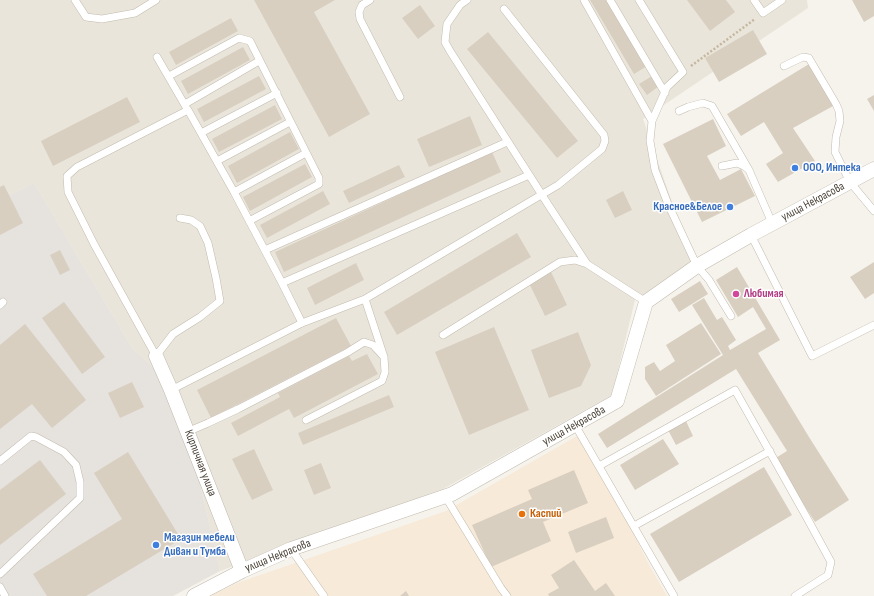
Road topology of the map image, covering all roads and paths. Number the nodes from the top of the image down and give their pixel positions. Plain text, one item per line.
1 (75, 0) edge
2 (156, 0) edge
3 (370, 0) edge
4 (467, 0) edge
5 (584, 0) edge
6 (610, 0) edge
7 (639, 0) edge
8 (754, 0) edge
9 (782, 0) edge
10 (458, 3) edge
11 (504, 9) dead end
12 (763, 13) junction
13 (157, 57) dead end
14 (259, 61) junction
15 (784, 66) dead end
16 (683, 72) junction
17 (169, 76) junction
18 (276, 93) junction
19 (665, 93) junction
20 (400, 97) dead end
21 (186, 107) junction
22 (679, 111) dead end
23 (652, 121) junction
24 (290, 122) junction
25 (201, 133) junction
26 (508, 142) junction
27 (306, 153) junction
28 (217, 161) junction
29 (722, 166) dead end
30 (874, 169) edge
31 (748, 170) junction
32 (529, 175) junction
33 (850, 182) junction
34 (234, 192) junction
35 (542, 195) junction
36 (874, 211) edge
37 (180, 218) dead end
38 (249, 221) junction
39 (772, 223) junction
40 (751, 235) junction
41 (265, 250) junction
42 (587, 264) junction
43 (697, 266) junction
44 (282, 283) junction
45 (365, 299) junction
46 (646, 302) junction
47 (731, 316) dead end
48 (302, 323) junction
49 (874, 325) edge
50 (443, 335) dead end
51 (156, 356) junction
52 (384, 356) junction
53 (171, 390) junction
54 (306, 420) dead end
55 (575, 425) junction
56 (187, 432) junction
57 (770, 451) junction
58 (0, 461) edge
59 (599, 466) junction
60 (445, 496) junction
61 (634, 526) junction
62 (291, 549) junction
63 (242, 571) junction
64 (0, 574) edge
65 (0, 587) edge
66 (5, 596) edge
67 (194, 596) edge
68 (324, 596) edge
69 (507, 596) edge
70 (674, 596) edge
71 (795, 596) edge

1 - 2 lane
3 - 20 lane
4 - 10 lane
5 - 23 lane
6 - 19 lane
7 - 16 lane
8 - 12 lane
9 - 12 lane
10 - 26 lane
11 - 35 lane
12 - 16 path
13 - 17 lane
14 - 17 lane
14 - 18 lane
14 - 21 lane
15 - 33 lane
16 - 19 lane
17 - 21 lane
18 - 24 lane
18 - 25 lane
19 - 23 lane
21 - 25 lane
21 - 51 lane
22 - 31 lane
23 - 43 lane
24 - 27 lane
24 - 28 lane
25 - 28 lane
26 - 32 lane
26 - 41 lane
27 - 34 lane
27 - 38 lane
28 - 34 lane
29 - 31 lane
30 - 33 street, улица Некрасова
31 - 39 lane
32 - 35 lane
32 - 44 lane
33 - 36 lane
33 - 39 street, улица Некрасова
34 - 38 lane
35 - 42 lane
35 - 45 lane
37 - 51 lane
38 - 41 lane
39 - 40 street, улица Некрасова
40 - 43 street, улица Некрасова
40 - 49 lane
41 - 44 lane
42 - 46 lane
42 - 50 lane
43 - 46 street, улица Некрасова
43 - 47 lane
44 - 48 lane
45 - 48 lane
45 - 52 lane
46 - 55 street, улица Некрасова
48 - 53 lane
51 - 53 street, Кирпичная улица
52 - 54 lane
52 - 56 lane
53 - 56 street, Кирпичная улица
55 - 59 lane
55 - 60 street, улица Некрасова
56 - 63 street, Кирпичная улица
57 - 59 lane
57 - 61 lane
57 - 71 lane
58 - 64 lane
59 - 61 lane
60 - 62 street, улица Некрасова
60 - 69 lane
61 - 70 lane
62 - 63 street, улица Некрасова
62 - 68 lane
63 - 67 street, улица Некрасова
65 - 66 lane

